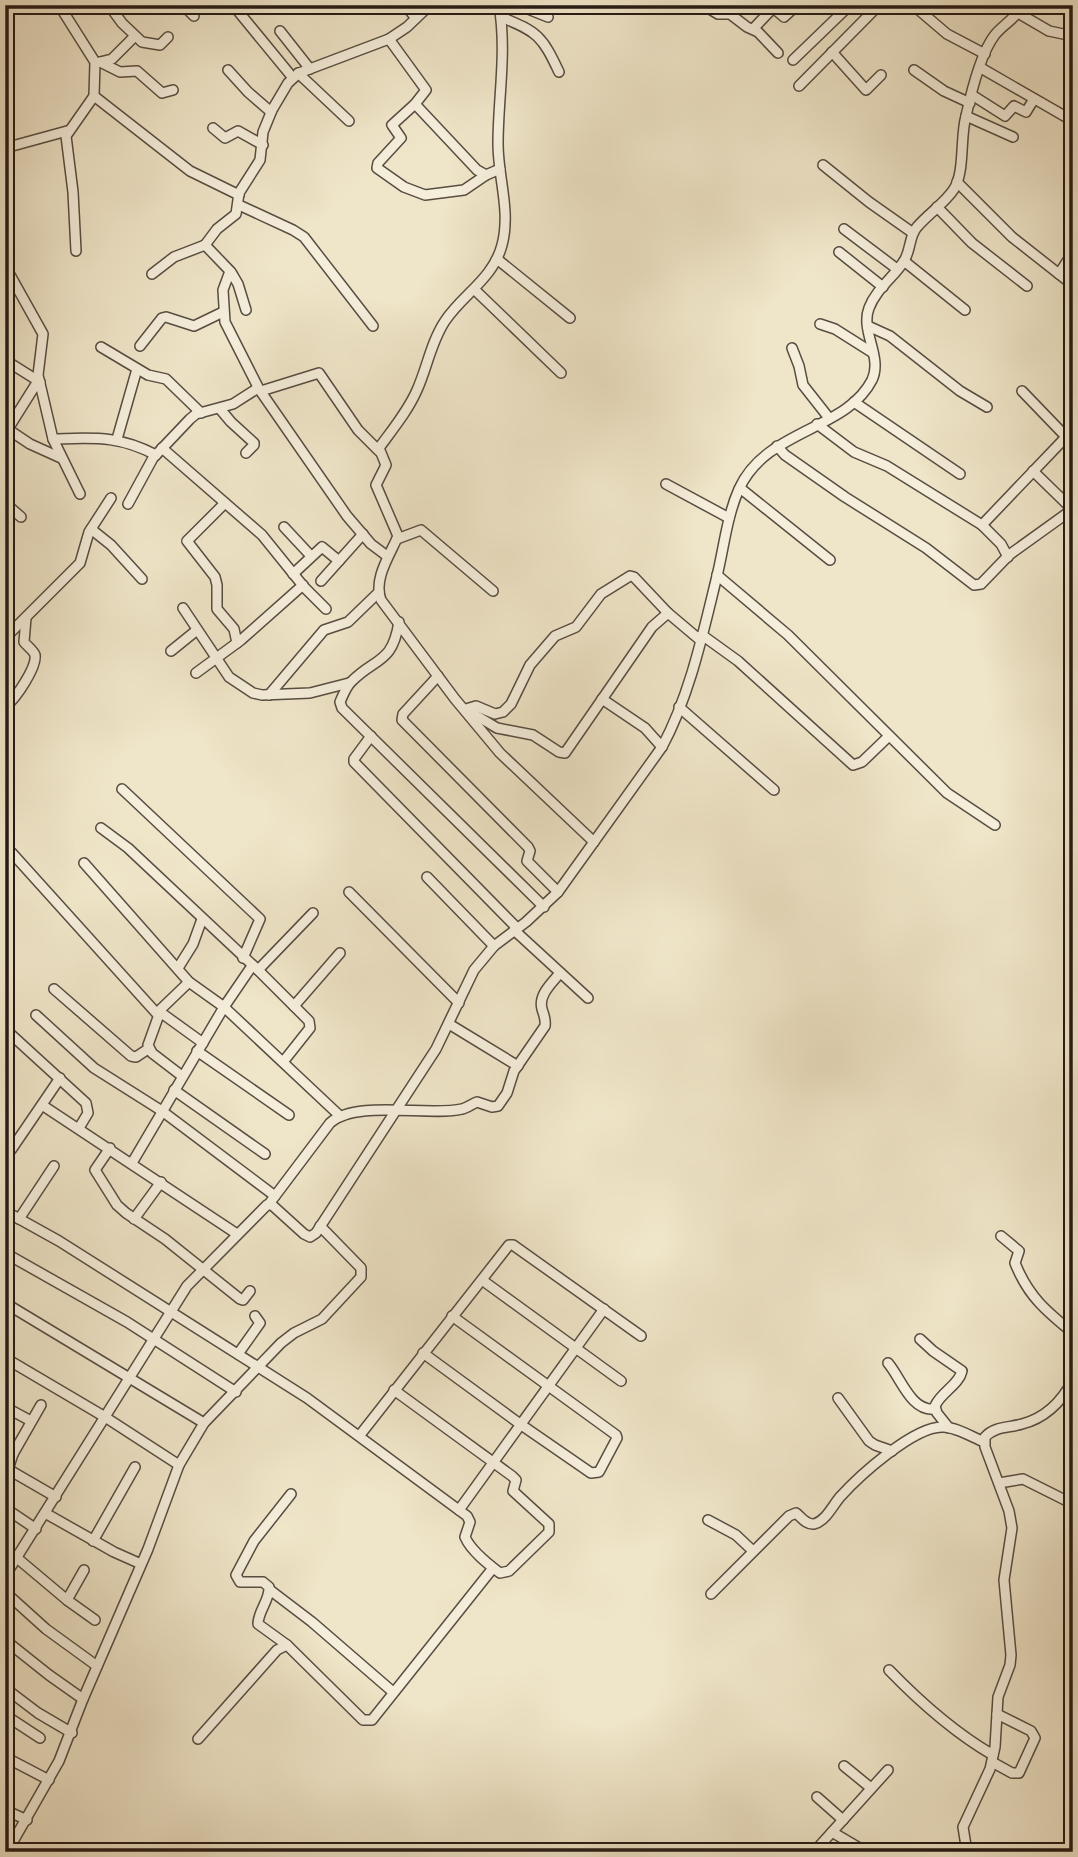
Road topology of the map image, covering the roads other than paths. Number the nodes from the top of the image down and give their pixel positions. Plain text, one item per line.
1 (59, 5) edge
2 (183, 5) edge
3 (233, 5) edge
4 (405, 5) edge
5 (430, 5) edge
6 (499, 5) edge
7 (518, 5) edge
8 (703, 5) edge
9 (797, 5) edge
10 (850, 5) edge
11 (879, 5) edge
12 (913, 5) edge
13 (771, 6) edge
14 (111, 8) dead end
15 (1020, 9) edge
16 (194, 16) dead end
17 (502, 17) junction
18 (548, 17) dead end
19 (416, 18) junction
20 (754, 29) junction
21 (280, 31) dead end
22 (135, 36) junction
23 (1073, 36) edge
24 (168, 37) dead end
25 (389, 39) junction
26 (832, 52) junction
27 (778, 53) dead end
28 (985, 54) junction
29 (793, 60) dead end
30 (97, 62) junction
31 (981, 68) junction
32 (310, 69) junction
33 (228, 70) dead end
34 (914, 71) dead end
35 (559, 72) dead end
36 (881, 75) dead end
37 (295, 76) junction
38 (799, 86) dead end
39 (173, 90) dead end
40 (94, 96) junction
41 (971, 99) junction
42 (1034, 99) junction
43 (415, 104) junction
44 (271, 113) junction
45 (966, 116) junction
46 (349, 121) dead end
47 (1073, 121) edge
48 (213, 128) dead end
49 (67, 131) junction
50 (1013, 138) dead end
51 (262, 145) junction
52 (5, 148) edge
53 (823, 165) dead end
54 (500, 169) junction
55 (486, 174) junction
56 (957, 182) junction
57 (239, 200) junction
58 (937, 207) junction
59 (844, 229) dead end
60 (913, 233) junction
61 (205, 245) junction
62 (76, 251) dead end
63 (839, 252) dead end
64 (1073, 252) edge
65 (497, 259) junction
66 (904, 261) junction
67 (5, 266) edge
68 (897, 269) junction
69 (231, 272) junction
70 (152, 274) dead end
71 (1059, 274) junction
72 (1073, 285) edge
73 (1027, 286) dead end
74 (883, 287) junction
75 (475, 290) junction
76 (246, 310) dead end
77 (965, 310) dead end
78 (223, 312) junction
79 (570, 318) dead end
80 (820, 324) dead end
81 (373, 326) dead end
82 (868, 327) junction
83 (140, 346) dead end
84 (101, 347) dead end
85 (792, 348) dead end
86 (873, 353) junction
87 (5, 360) edge
88 (138, 369) junction
89 (561, 373) dead end
90 (39, 382) junction
91 (259, 389) junction
92 (1022, 391) dead end
93 (854, 402) junction
94 (987, 407) dead end
95 (220, 410) junction
96 (201, 413) junction
97 (829, 418) junction
98 (817, 424) junction
99 (5, 428) edge
100 (52, 439) junction
101 (117, 439) junction
102 (1070, 440) edge
103 (777, 446) junction
104 (159, 451) junction
105 (379, 451) junction
106 (246, 453) dead end
107 (61, 458) junction
108 (1033, 471) junction
109 (960, 474) dead end
110 (667, 484) dead end
111 (740, 488) junction
112 (80, 494) dead end
113 (111, 498) dead end
114 (5, 503) edge
115 (225, 503) junction
116 (128, 504) dead end
117 (1072, 509) edge
118 (21, 517) dead end
119 (729, 518) junction
120 (982, 524) junction
121 (284, 527) dead end
122 (91, 528) junction
123 (363, 534) junction
124 (397, 539) junction
125 (311, 556) junction
126 (387, 556) junction
127 (1008, 556) junction
128 (830, 560) dead end
129 (339, 561) junction
130 (293, 574) junction
131 (717, 575) junction
132 (142, 579) dead end
133 (321, 581) dead end
134 (303, 585) junction
135 (493, 591) dead end
136 (379, 592) junction
137 (183, 608) dead end
138 (326, 609) dead end
139 (668, 613) junction
140 (26, 618) junction
141 (398, 622) junction
142 (197, 630) junction
143 (701, 637) junction
144 (5, 638) edge
145 (237, 643) junction
146 (171, 651) dead end
147 (216, 659) junction
148 (196, 673) dead end
149 (438, 676) junction
150 (349, 683) junction
151 (269, 695) junction
152 (602, 699) junction
153 (7, 705) edge
154 (463, 707) junction
155 (679, 707) junction
156 (372, 736) junction
157 (889, 736) junction
158 (662, 747) junction
159 (122, 789) dead end
160 (774, 790) dead end
161 (995, 825) dead end
162 (101, 828) dead end
163 (594, 842) junction
164 (5, 849) edge
165 (84, 863) dead end
166 (427, 877) dead end
167 (349, 892) dead end
168 (558, 892) junction
169 (544, 907) junction
170 (313, 913) dead end
171 (202, 919) junction
172 (516, 929) junction
173 (494, 946) junction
174 (340, 953) dead end
175 (243, 958) junction
176 (178, 968) junction
177 (255, 968) junction
178 (560, 972) junction
179 (189, 982) junction
180 (54, 989) dead end
181 (588, 999) dead end
182 (458, 1003) junction
183 (293, 1006) junction
184 (224, 1007) junction
185 (159, 1014) junction
186 (36, 1015) dead end
187 (449, 1024) junction
188 (5, 1029) edge
189 (200, 1047) junction
190 (148, 1049) junction
191 (283, 1062) junction
192 (518, 1066) junction
193 (183, 1076) junction
194 (60, 1078) junction
195 (174, 1090) junction
196 (42, 1105) junction
197 (397, 1110) junction
198 (162, 1111) junction
199 (289, 1115) dead end
200 (340, 1116) junction
201 (79, 1128) junction
202 (110, 1148) junction
203 (5, 1150) edge
204 (265, 1154) dead end
205 (132, 1163) junction
206 (54, 1166) dead end
207 (161, 1182) junction
208 (275, 1196) junction
209 (269, 1204) junction
210 (5, 1211) edge
211 (19, 1219) junction
212 (134, 1219) junction
213 (320, 1226) junction
214 (237, 1234) junction
215 (1001, 1236) dead end
216 (5, 1253) edge
217 (203, 1268) junction
218 (482, 1280) junction
219 (250, 1292) dead end
220 (5, 1303) edge
221 (604, 1309) junction
222 (170, 1311) junction
223 (254, 1316) dead end
224 (452, 1316) junction
225 (1073, 1334) edge
226 (641, 1336) dead end
227 (153, 1338) junction
228 (920, 1339) dead end
229 (576, 1348) junction
230 (423, 1353) junction
231 (238, 1354) junction
232 (5, 1358) edge
233 (888, 1363) dead end
234 (260, 1367) junction
235 (129, 1378) junction
236 (1073, 1380) edge
237 (621, 1381) dead end
238 (548, 1387) junction
239 (394, 1390) junction
240 (236, 1392) junction
241 (838, 1398) dead end
242 (41, 1405) dead end
243 (5, 1407) edge
244 (935, 1409) junction
245 (105, 1417) junction
246 (31, 1421) junction
247 (204, 1423) junction
248 (520, 1424) junction
249 (949, 1428) junction
250 (360, 1435) junction
251 (984, 1442) junction
252 (9, 1451) edge
253 (892, 1451) junction
254 (492, 1463) junction
255 (178, 1465) junction
256 (135, 1468) dead end
257 (999, 1483) junction
258 (291, 1494) dead end
259 (56, 1497) junction
260 (1073, 1504) edge
261 (5, 1508) edge
262 (459, 1510) junction
263 (45, 1513) junction
264 (708, 1520) dead end
265 (36, 1529) junction
266 (93, 1541) junction
267 (753, 1551) junction
268 (18, 1558) junction
269 (141, 1564) junction
270 (493, 1568) junction
271 (84, 1570) dead end
272 (5, 1576) edge
273 (270, 1590) junction
274 (5, 1592) edge
275 (710, 1594) dead end
276 (67, 1601) junction
277 (95, 1619) dead end
278 (5, 1640) edge
279 (287, 1645) junction
280 (97, 1666) junction
281 (889, 1670) dead end
282 (5, 1688) edge
283 (393, 1692) junction
284 (83, 1699) junction
285 (997, 1714) junction
286 (5, 1715) edge
287 (72, 1733) junction
288 (40, 1738) dead end
289 (198, 1739) dead end
290 (5, 1757) edge
291 (993, 1758) junction
292 (844, 1766) dead end
293 (888, 1770) dead end
294 (49, 1780) junction
295 (871, 1788) junction
296 (817, 1797) dead end
297 (5, 1810) edge
298 (27, 1820) junction
299 (843, 1820) junction
300 (832, 1832) junction
301 (7, 1849) edge
302 (814, 1852) edge
303 (866, 1852) edge
304 (967, 1852) edge

1 - 30 street
2 - 16 street
3 - 37 street
4 - 19 street
5 - 19 street
6 - 17 street
7 - 18 street
8 - 20 street
9 - 13 street
10 - 29 street
11 - 26 street
12 - 28 street
13 - 20 street
14 - 22 street
15 - 23 street
15 - 28 street
17 - 35 street
17 - 54 street
19 - 25 street
20 - 27 street
21 - 32 street
22 - 24 street
22 - 30 street
25 - 32 street
25 - 43 street
26 - 36 street
26 - 38 street
28 - 31 street
30 - 39 street
30 - 40 street
31 - 41 street
31 - 42 street
32 - 37 street
33 - 44 street
34 - 41 street
37 - 44 street
37 - 46 street
40 - 49 street
40 - 57 street
41 - 42 street
41 - 45 street
42 - 47 street
43 - 55 street
43 - 55 street
44 - 51 street
45 - 50 street
45 - 56 street
48 - 51 street
49 - 52 street
49 - 62 street
51 - 57 street
53 - 60 street
54 - 55 street
54 - 65 street
56 - 58 street
56 - 71 street
57 - 61 street
57 - 81 street
58 - 60 street
58 - 73 street
59 - 68 street
60 - 66 street
61 - 69 street
61 - 70 street
63 - 74 street
64 - 71 street
65 - 75 street
65 - 79 street
66 - 68 street
66 - 77 street
67 - 90 street
68 - 74 street
69 - 76 street
69 - 78 street
71 - 72 street
74 - 82 street
75 - 89 street
75 - 105 street
78 - 83 street
78 - 91 street
80 - 86 street
82 - 86 street
82 - 94 street
84 - 88 street
85 - 97 street
86 - 93 street
87 - 90 street
88 - 96 street
88 - 101 street
90 - 99 street
90 - 100 street
91 - 95 street
91 - 105 street
91 - 123 street
92 - 102 street
93 - 97 street
93 - 109 street
95 - 96 street
95 - 106 street
96 - 104 street
97 - 98 street
98 - 103 street
98 - 120 street
99 - 107 street
100 - 101 street
100 - 107 street
101 - 104 street
102 - 108 street
103 - 111 street
103 - 127 street
104 - 115 street
104 - 116 street
105 - 124 street
107 - 112 street
108 - 117 street
108 - 120 street
110 - 119 street
111 - 119 street
111 - 128 street
113 - 122 street
114 - 118 street
115 - 130 street
115 - 145 street
117 - 127 street
119 - 131 street
120 - 127 street
121 - 125 street
122 - 132 street
122 - 140 street
123 - 126 street
123 - 129 street
124 - 126 street
124 - 135 street
125 - 129 street
125 - 130 street
126 - 136 street
129 - 133 street
130 - 134 street
131 - 143 street
131 - 157 street
134 - 138 street
134 - 145 street
136 - 141 street
136 - 151 street
137 - 142 street
139 - 143 street
139 - 152 street
139 - 154 street
140 - 144 street
140 - 153 street
141 - 149 street
141 - 150 street
142 - 146 street
142 - 147 street
143 - 155 street
143 - 157 street
145 - 147 street
147 - 148 street
147 - 151 street
149 - 154 street
149 - 168 street
150 - 151 street
150 - 156 street
152 - 154 street
152 - 158 street
154 - 163 street
155 - 158 street
155 - 160 street
156 - 169 street
156 - 172 street
157 - 161 street
158 - 163 street
159 - 175 street
162 - 171 street
163 - 168 street
164 - 185 street
165 - 176 street
166 - 173 street
167 - 182 street
168 - 169 street
169 - 172 street
170 - 177 street
171 - 175 street
171 - 176 street
172 - 173 street
172 - 178 street
173 - 182 street
174 - 183 street
175 - 177 street
176 - 179 street
177 - 183 street
177 - 184 street
178 - 181 street
178 - 192 street
179 - 184 street
179 - 185 street
180 - 190 street
182 - 187 street
183 - 191 street
184 - 189 street
184 - 191 street
185 - 189 street
185 - 190 street
186 - 198 street
187 - 192 street
187 - 197 street
188 - 194 street
189 - 193 street
189 - 199 street
190 - 193 street
191 - 200 street
192 - 197 street
193 - 195 street
194 - 196 street
194 - 201 street
195 - 198 street
195 - 204 street
196 - 201 street
196 - 203 street
197 - 200 street
197 - 213 street
198 - 205 street
198 - 208 street
200 - 208 street
201 - 202 street
202 - 205 street
202 - 212 street
205 - 207 street
206 - 211 street
207 - 212 street
207 - 214 street
208 - 209 street
209 - 213 street
209 - 214 street
210 - 211 street
211 - 222 street
212 - 217 street
213 - 234 street
214 - 217 street
215 - 225 street
216 - 227 street
217 - 219 street
217 - 222 street
218 - 221 street
218 - 224 street
218 - 229 street
220 - 235 street
221 - 226 street
221 - 229 street
222 - 227 street
222 - 231 street
223 - 231 street
224 - 230 street
224 - 238 street
227 - 235 street
227 - 240 street
228 - 244 street
229 - 237 street
229 - 238 street
230 - 239 street
230 - 248 street
231 - 234 street
232 - 245 street
233 - 244 street
234 - 240 street
234 - 250 street
235 - 245 street
235 - 247 street
236 - 251 street
238 - 248 street
238 - 248 street
239 - 250 street
239 - 254 street
240 - 247 street
241 - 253 street
242 - 246 street
243 - 246 street
244 - 249 street
245 - 255 street
245 - 259 street
246 - 252 street
247 - 255 street
248 - 254 street
249 - 251 street
249 - 253 street
250 - 262 street
251 - 257 street
252 - 259 street
253 - 267 street
254 - 262 street
254 - 270 street
255 - 269 street
256 - 266 street
257 - 260 street
257 - 285 street
258 - 273 street
259 - 263 street
261 - 265 street
262 - 270 street
263 - 265 street
263 - 266 street
264 - 267 street
265 - 268 street
266 - 269 street
267 - 275 street
268 - 272 street
268 - 276 street
269 - 280 street
270 - 283 street
271 - 276 street
273 - 279 street
273 - 283 street
274 - 280 street
276 - 277 street
278 - 284 street
279 - 283 street
279 - 289 street
280 - 284 street
281 - 291 street
282 - 287 street
284 - 287 street
285 - 291 street
285 - 291 street
286 - 288 street
287 - 294 street
290 - 294 street
291 - 304 street
292 - 295 street
293 - 295 street
294 - 298 street
295 - 299 street
296 - 299 street
297 - 298 street
298 - 301 street
299 - 300 street
300 - 302 street
300 - 303 street

